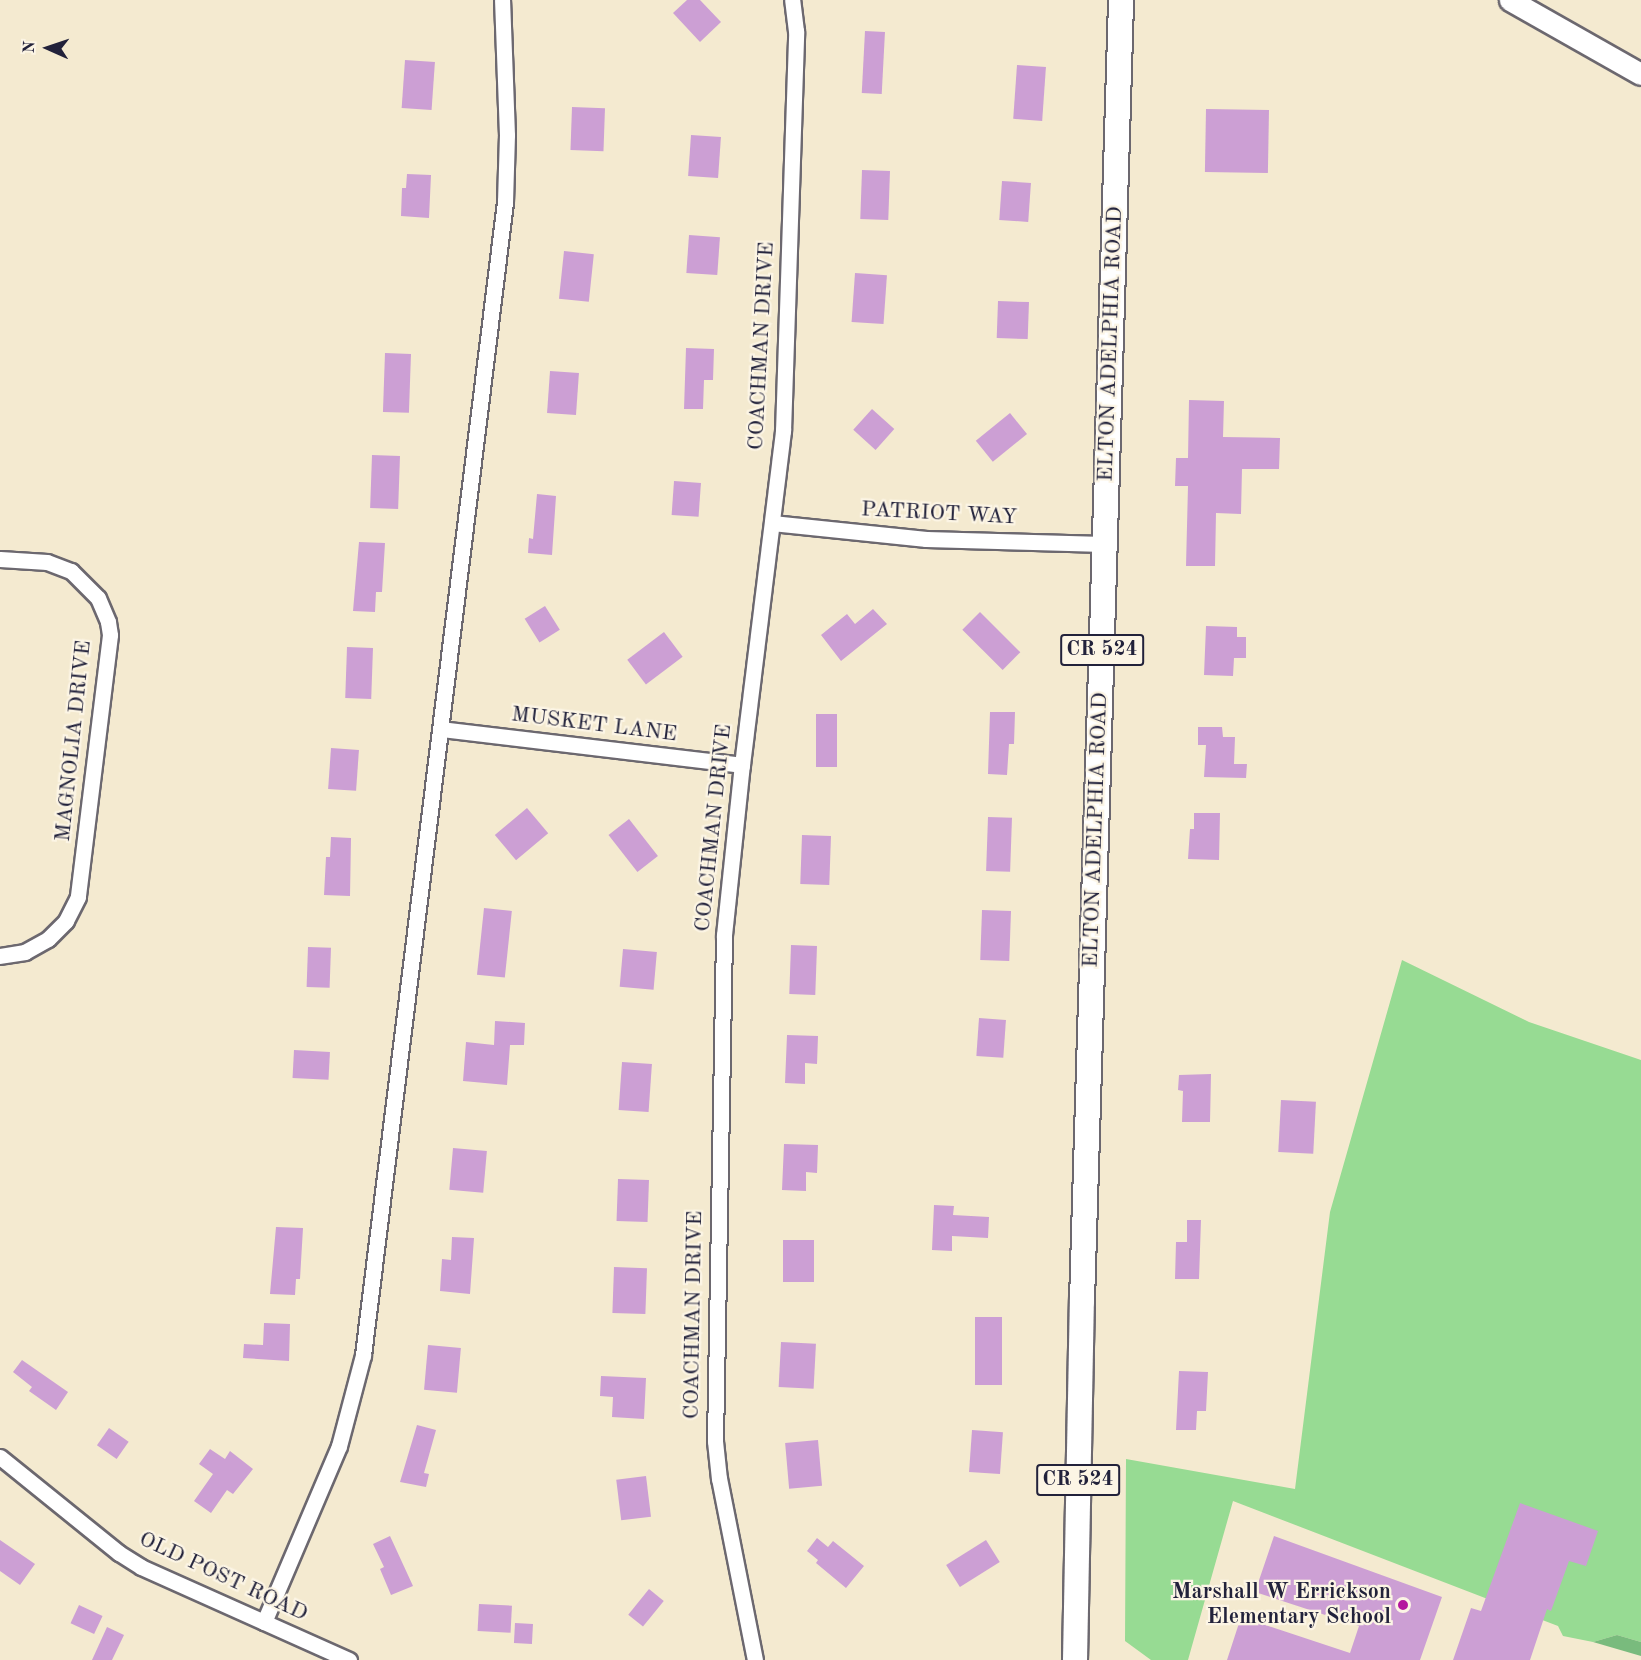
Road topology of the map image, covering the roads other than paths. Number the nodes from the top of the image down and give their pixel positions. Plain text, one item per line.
1 (502, 0) edge
2 (792, 0) edge
3 (1121, 0) edge
4 (1510, 0) edge
5 (1641, 74) edge
6 (772, 523) junction
7 (1104, 544) junction
8 (0, 559) edge
9 (441, 729) junction
10 (742, 765) junction
11 (0, 956) edge
12 (0, 1457) edge
13 (264, 1622) junction
14 (349, 1660) edge
15 (755, 1660) edge
16 (1075, 1660) edge

1 - 9 street
2 - 6 street, COACHMAN DRIVE
3 - 7 main road, ELTON ADELPHIA ROAD / CR 524
4 - 5 main road
6 - 7 street, PATRIOT WAY
6 - 10 street, COACHMAN DRIVE
7 - 16 main road, ELTON ADELPHIA ROAD / CR 524
8 - 11 street, MAGNOLIA DRIVE
9 - 10 street, MUSKET LANE
9 - 13 street
10 - 15 street, COACHMAN DRIVE
12 - 13 street, OLD POST ROAD
13 - 14 street, OLD POST ROAD

